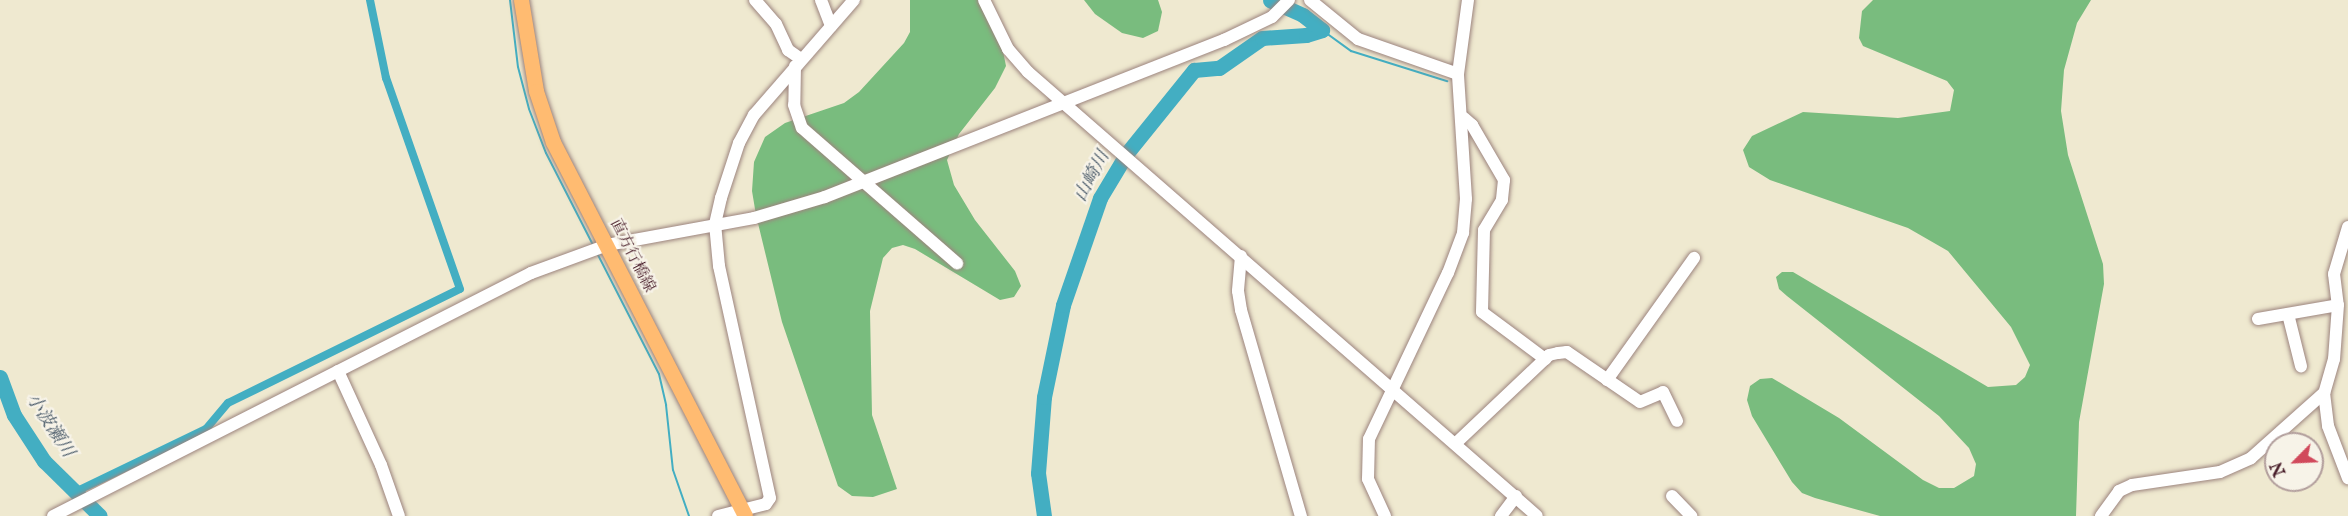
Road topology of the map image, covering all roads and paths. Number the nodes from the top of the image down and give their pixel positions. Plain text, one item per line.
1 (521, 0) edge
2 (755, 0) edge
3 (821, 0) edge
4 (854, 0) edge
5 (984, 0) edge
6 (1310, 0) edge
7 (1468, 0) edge
8 (1285, 4) edge
9 (831, 26) junction
10 (798, 62) junction
11 (1458, 74) junction
12 (1064, 103) junction
13 (1464, 118) junction
14 (866, 181) junction
15 (715, 224) junction
16 (2348, 227) edge
17 (607, 246) junction
18 (1241, 256) junction
19 (1694, 258) dead end
20 (957, 262) dead end
21 (2338, 305) junction
22 (2288, 314) junction
23 (2258, 319) dead end
24 (1545, 359) junction
25 (2301, 366) dead end
26 (338, 371) junction
27 (1607, 380) junction
28 (1393, 387) junction
29 (2324, 393) junction
30 (1677, 421) dead end
31 (1455, 444) junction
32 (2348, 478) edge
33 (1516, 496) junction
34 (1672, 496) dead end
35 (744, 512) edge
36 (53, 516) edge
37 (399, 516) edge
38 (718, 516) edge
39 (1301, 516) edge
40 (1385, 516) edge
41 (1501, 516) edge
42 (1537, 516) edge
43 (1691, 516) edge
44 (2101, 516) edge

1 - 17 main road, 直方行橋線
2 - 10 street
3 - 9 street
4 - 9 street
5 - 12 street
6 - 11 street
7 - 11 street
8 - 12 street
9 - 10 street
10 - 14 street
10 - 15 street
11 - 13 street
12 - 14 street
12 - 18 street
13 - 24 street
13 - 28 street
14 - 15 street
14 - 20 street
15 - 17 street
15 - 35 street
16 - 21 street
17 - 26 street
17 - 35 main road, 直方行橋線
18 - 28 street
18 - 39 street
19 - 27 street
21 - 22 street
21 - 29 street
22 - 23 street
22 - 25 street
24 - 27 street
24 - 31 street
26 - 36 street
26 - 37 street
27 - 30 street
28 - 31 street
28 - 40 street
29 - 32 street
29 - 44 street
31 - 33 street
33 - 41 street
33 - 42 street
34 - 43 street
35 - 38 street

